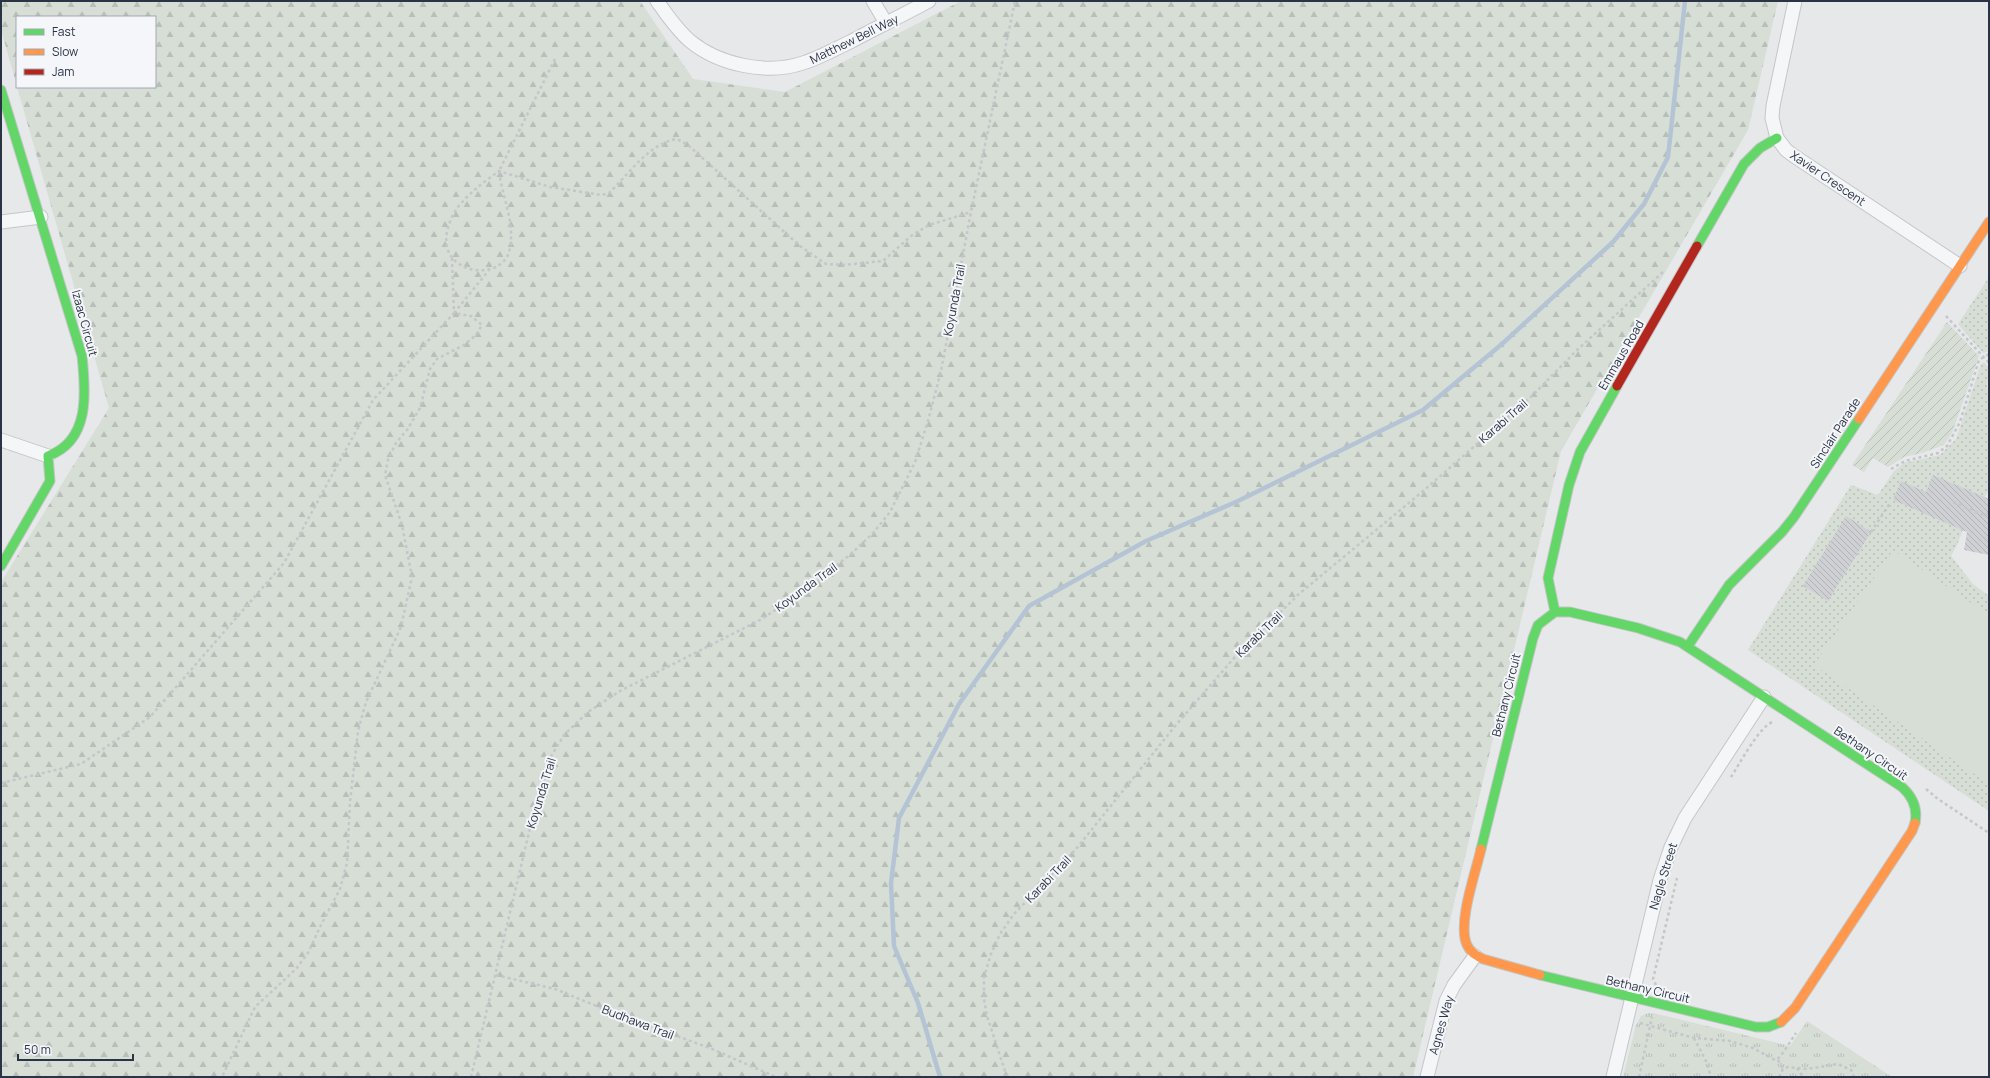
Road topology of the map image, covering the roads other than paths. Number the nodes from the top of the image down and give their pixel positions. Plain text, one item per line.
1 (657, 1) edge
2 (874, 1) edge
3 (929, 1) edge
4 (1795, 1) edge
5 (886, 23) junction
6 (1, 90) edge
7 (1777, 138) junction
8 (41, 217) junction
9 (1, 222) edge
10 (1989, 222) edge
11 (1960, 266) junction
12 (1, 440) edge
13 (48, 456) junction
14 (1, 566) edge
15 (1555, 612) junction
16 (1688, 646) junction
17 (1764, 697) junction
18 (1475, 956) junction
19 (1632, 997) junction
20 (1427, 1077) edge
21 (1613, 1077) edge

1 - 5 street, Matthew Bell Way
2 - 5 street
3 - 5 street, Matthew Bell Way
4 - 7 street, Xavier Crescent
6 - 8 street, Izaac Circuit
7 - 11 street, Xavier Crescent
7 - 15 street, Emmaus Road
8 - 9 street
8 - 13 street, Izaac Circuit
10 - 11 street, Sinclair Parade
11 - 16 street, Sinclair Parade
12 - 13 street
13 - 14 street
15 - 16 street, Bethany Circuit
15 - 18 street, Bethany Circuit
16 - 17 street, Bethany Circuit
17 - 19 street, Nagle Street
17 - 19 street, Bethany Circuit
18 - 19 street, Bethany Circuit
18 - 20 street, Agnes Way
19 - 21 street, Nagle Street

